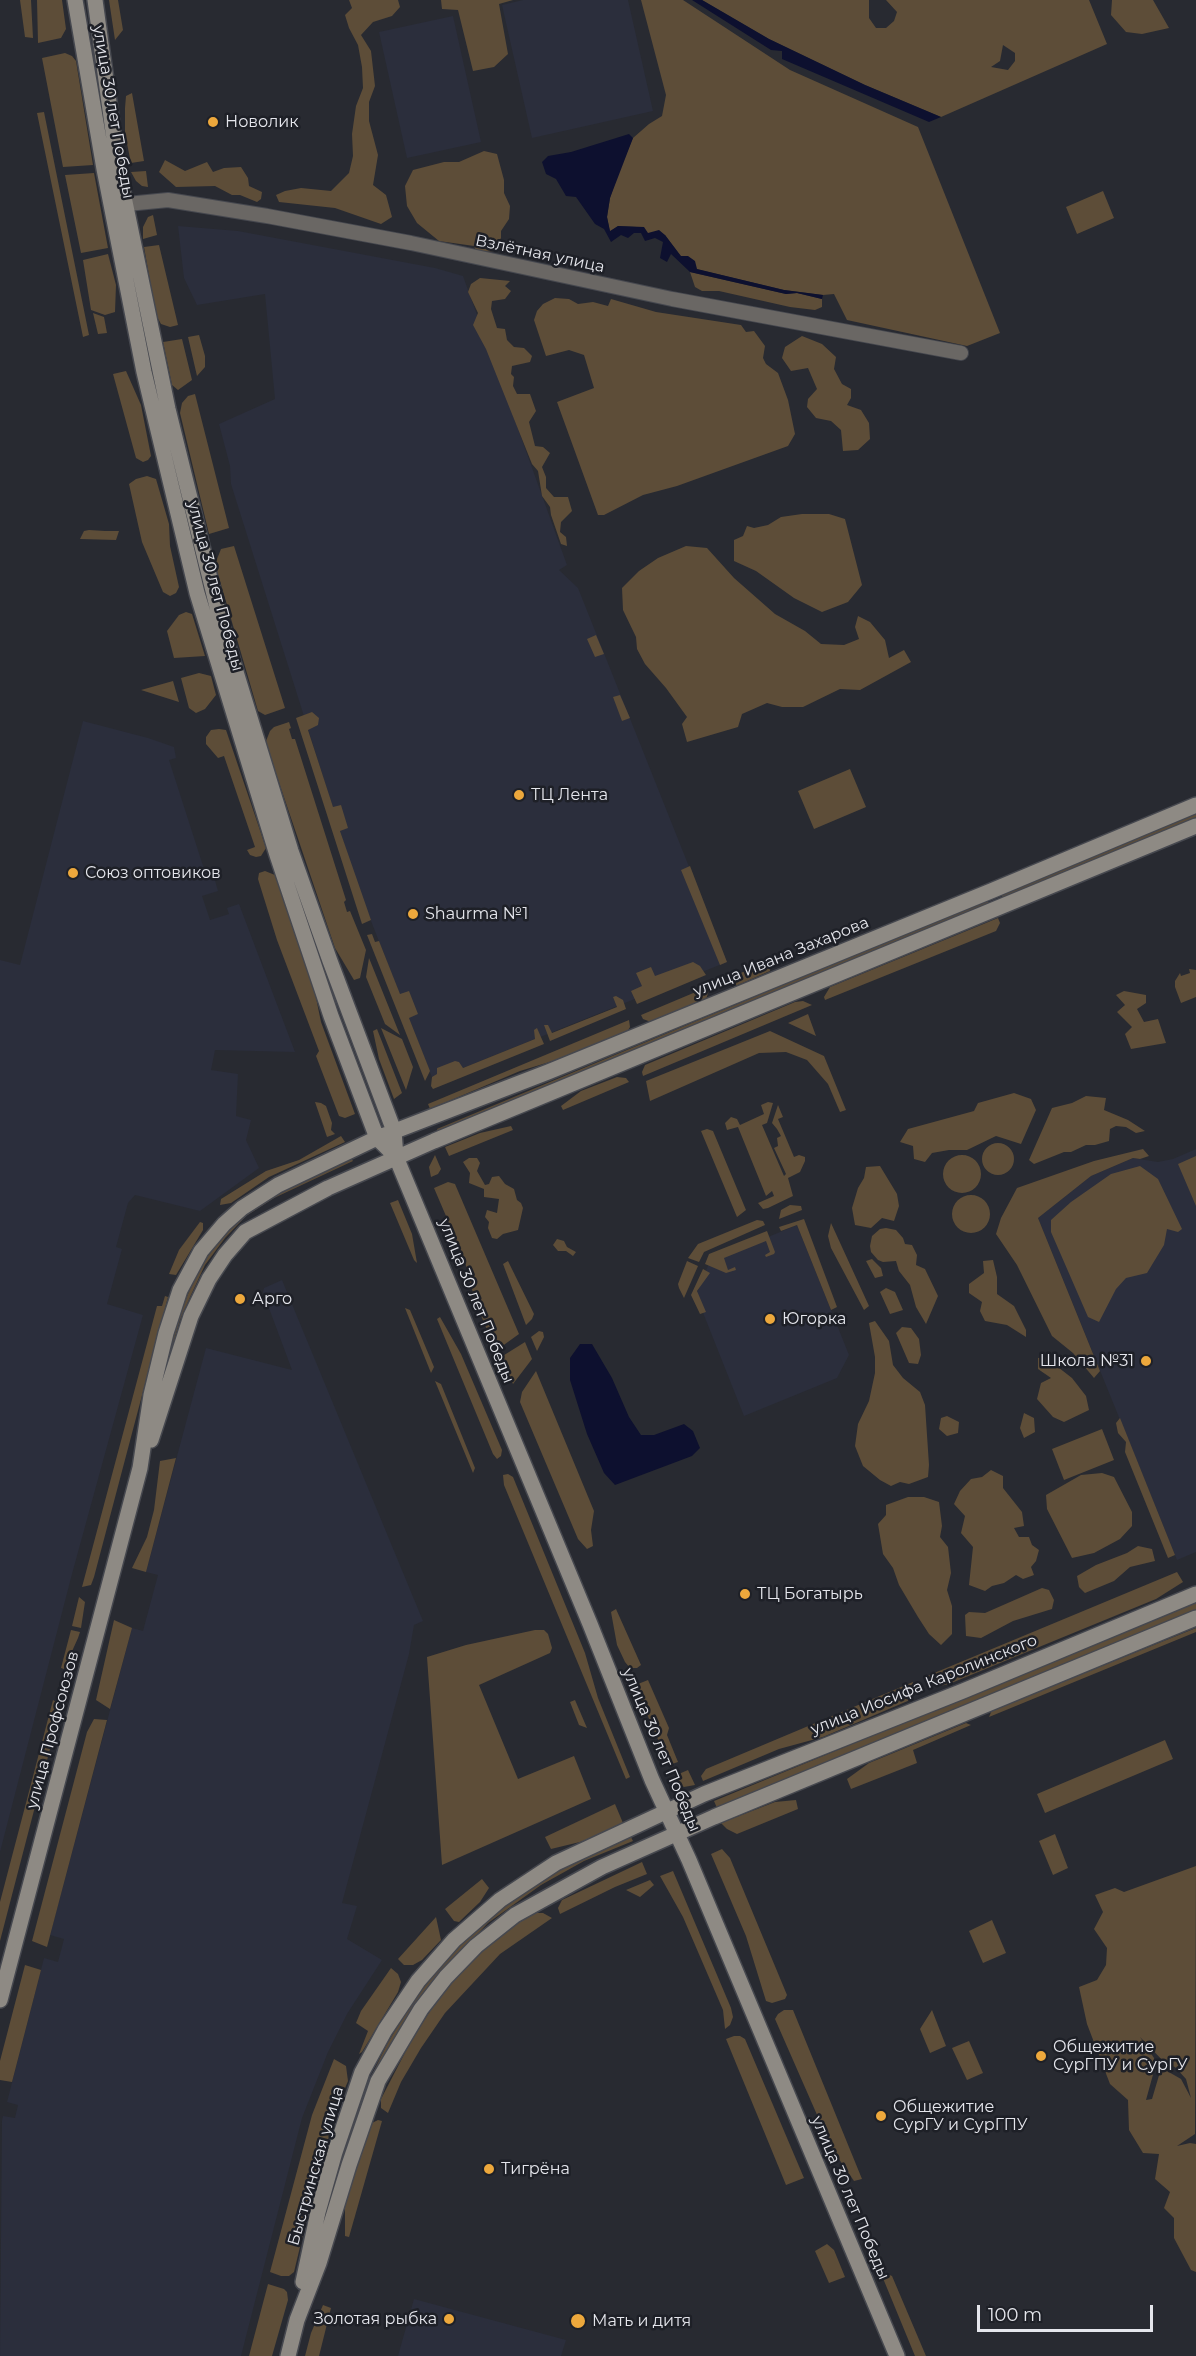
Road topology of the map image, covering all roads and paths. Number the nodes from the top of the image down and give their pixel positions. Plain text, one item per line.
1 (75, 0) edge
2 (95, 0) edge
3 (118, 205) junction
4 (961, 353) dead end
5 (1196, 805) edge
6 (1196, 826) edge
7 (394, 1131) junction
8 (377, 1138) junction
9 (396, 1157) junction
10 (140, 1468) junction
11 (1196, 1594) edge
12 (1196, 1618) edge
13 (666, 1811) junction
14 (677, 1834) junction
15 (0, 2000) edge
16 (297, 2320) junction
17 (288, 2356) edge
18 (897, 2356) edge

1 - 3 main road, улица 30 лет Победы
2 - 3 main road, улица 30 лет Победы
3 - 4 street, Взлётная улица
3 - 7 main road, улица 30 лет Победы
3 - 8 main road, улица 30 лет Победы
5 - 7 main road, улица Ивана Захарова
6 - 9 main road
7 - 8 main road, улица Ивана Захарова
7 - 9 main road, улица 30 лет Победы
8 - 9 main road, улица 30 лет Победы
8 - 10 main road, улица Профсоюзов
9 - 10 main road, улица Профсоюзов
9 - 13 main road, улица 30 лет Победы
10 - 15 main road, улица Профсоюзов
11 - 13 main road, улица Иосифа Каролинского
12 - 14 main road
13 - 14 main road, улица 30 лет Победы
13 - 16 main road, Быстринская улица
14 - 16 main road, Быстринская улица
14 - 18 main road, улица 30 лет Победы
16 - 17 main road, Быстринская улица

